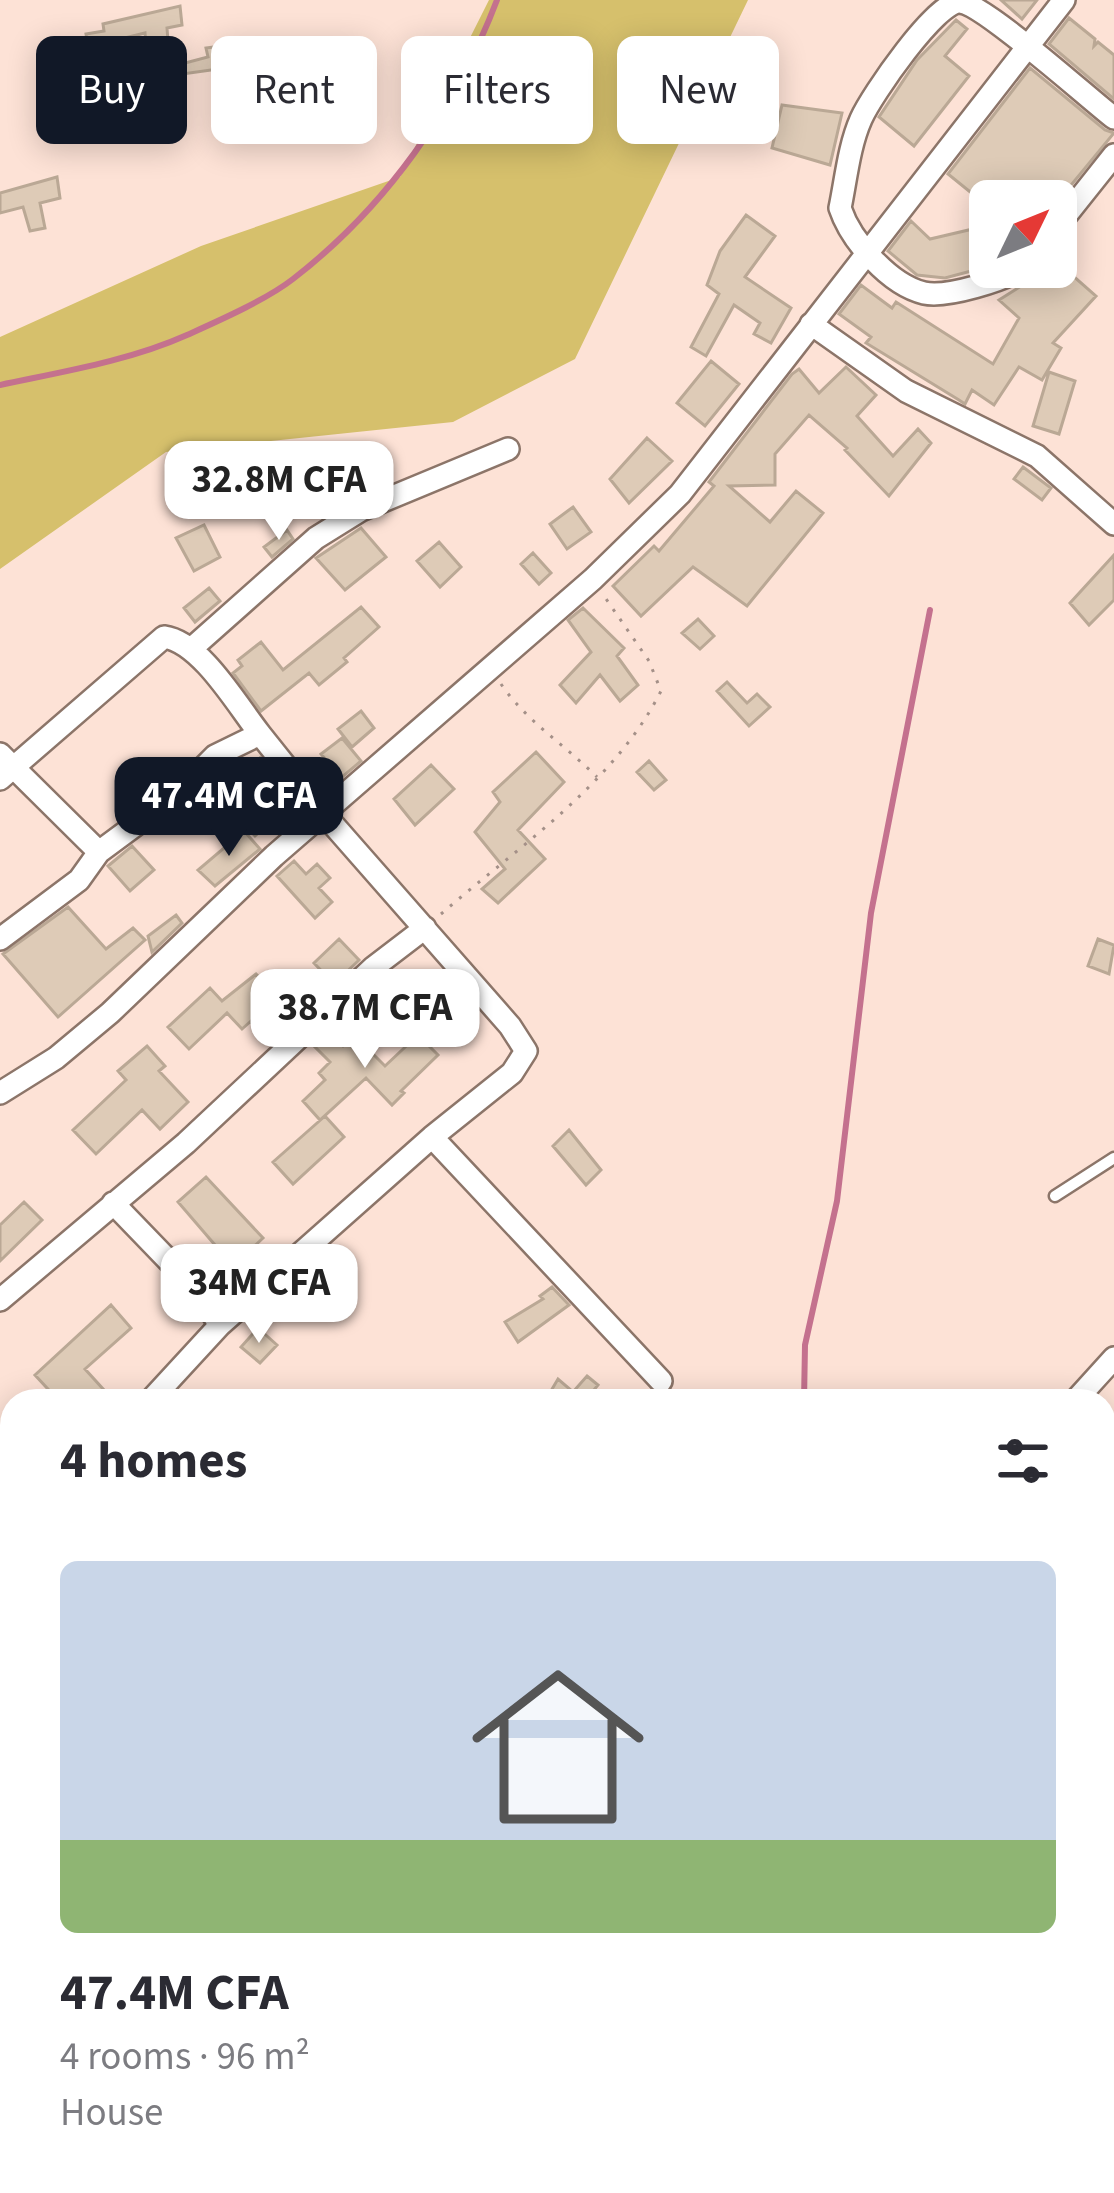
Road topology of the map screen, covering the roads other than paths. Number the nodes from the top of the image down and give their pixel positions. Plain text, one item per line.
1 (1064, 0) edge
2 (1027, 48) junction
3 (1114, 118) edge
4 (1114, 155) edge
5 (1077, 202) edge
6 (865, 253) junction
7 (969, 286) edge
8 (811, 325) junction
9 (508, 449) dead end
10 (1114, 524) edge
11 (191, 649) junction
12 (260, 734) junction
13 (4, 767) edge
14 (323, 813) junction
15 (99, 852) junction
16 (425, 928) junction
17 (0, 938) edge
18 (0, 1093) edge
19 (432, 1137) junction
20 (1114, 1158) edge
21 (1055, 1196) dead end
22 (113, 1203) junction
23 (0, 1300) edge
24 (220, 1325) junction
25 (1114, 1358) edge
26 (661, 1381) dead end
27 (161, 1389) edge
28 (1086, 1389) edge

1 - 2 street
2 - 3 street
2 - 6 street
2 - 6 street
4 - 5 street
6 - 7 street
6 - 8 street
8 - 10 street
8 - 14 street
9 - 11 street
11 - 12 street
11 - 13 street
12 - 14 street
12 - 15 street
13 - 15 street
14 - 16 street
14 - 18 street
15 - 17 street
16 - 19 street
16 - 22 street
19 - 24 street
19 - 26 street
20 - 21 lane
22 - 23 street
22 - 24 street
24 - 27 street
25 - 28 street

